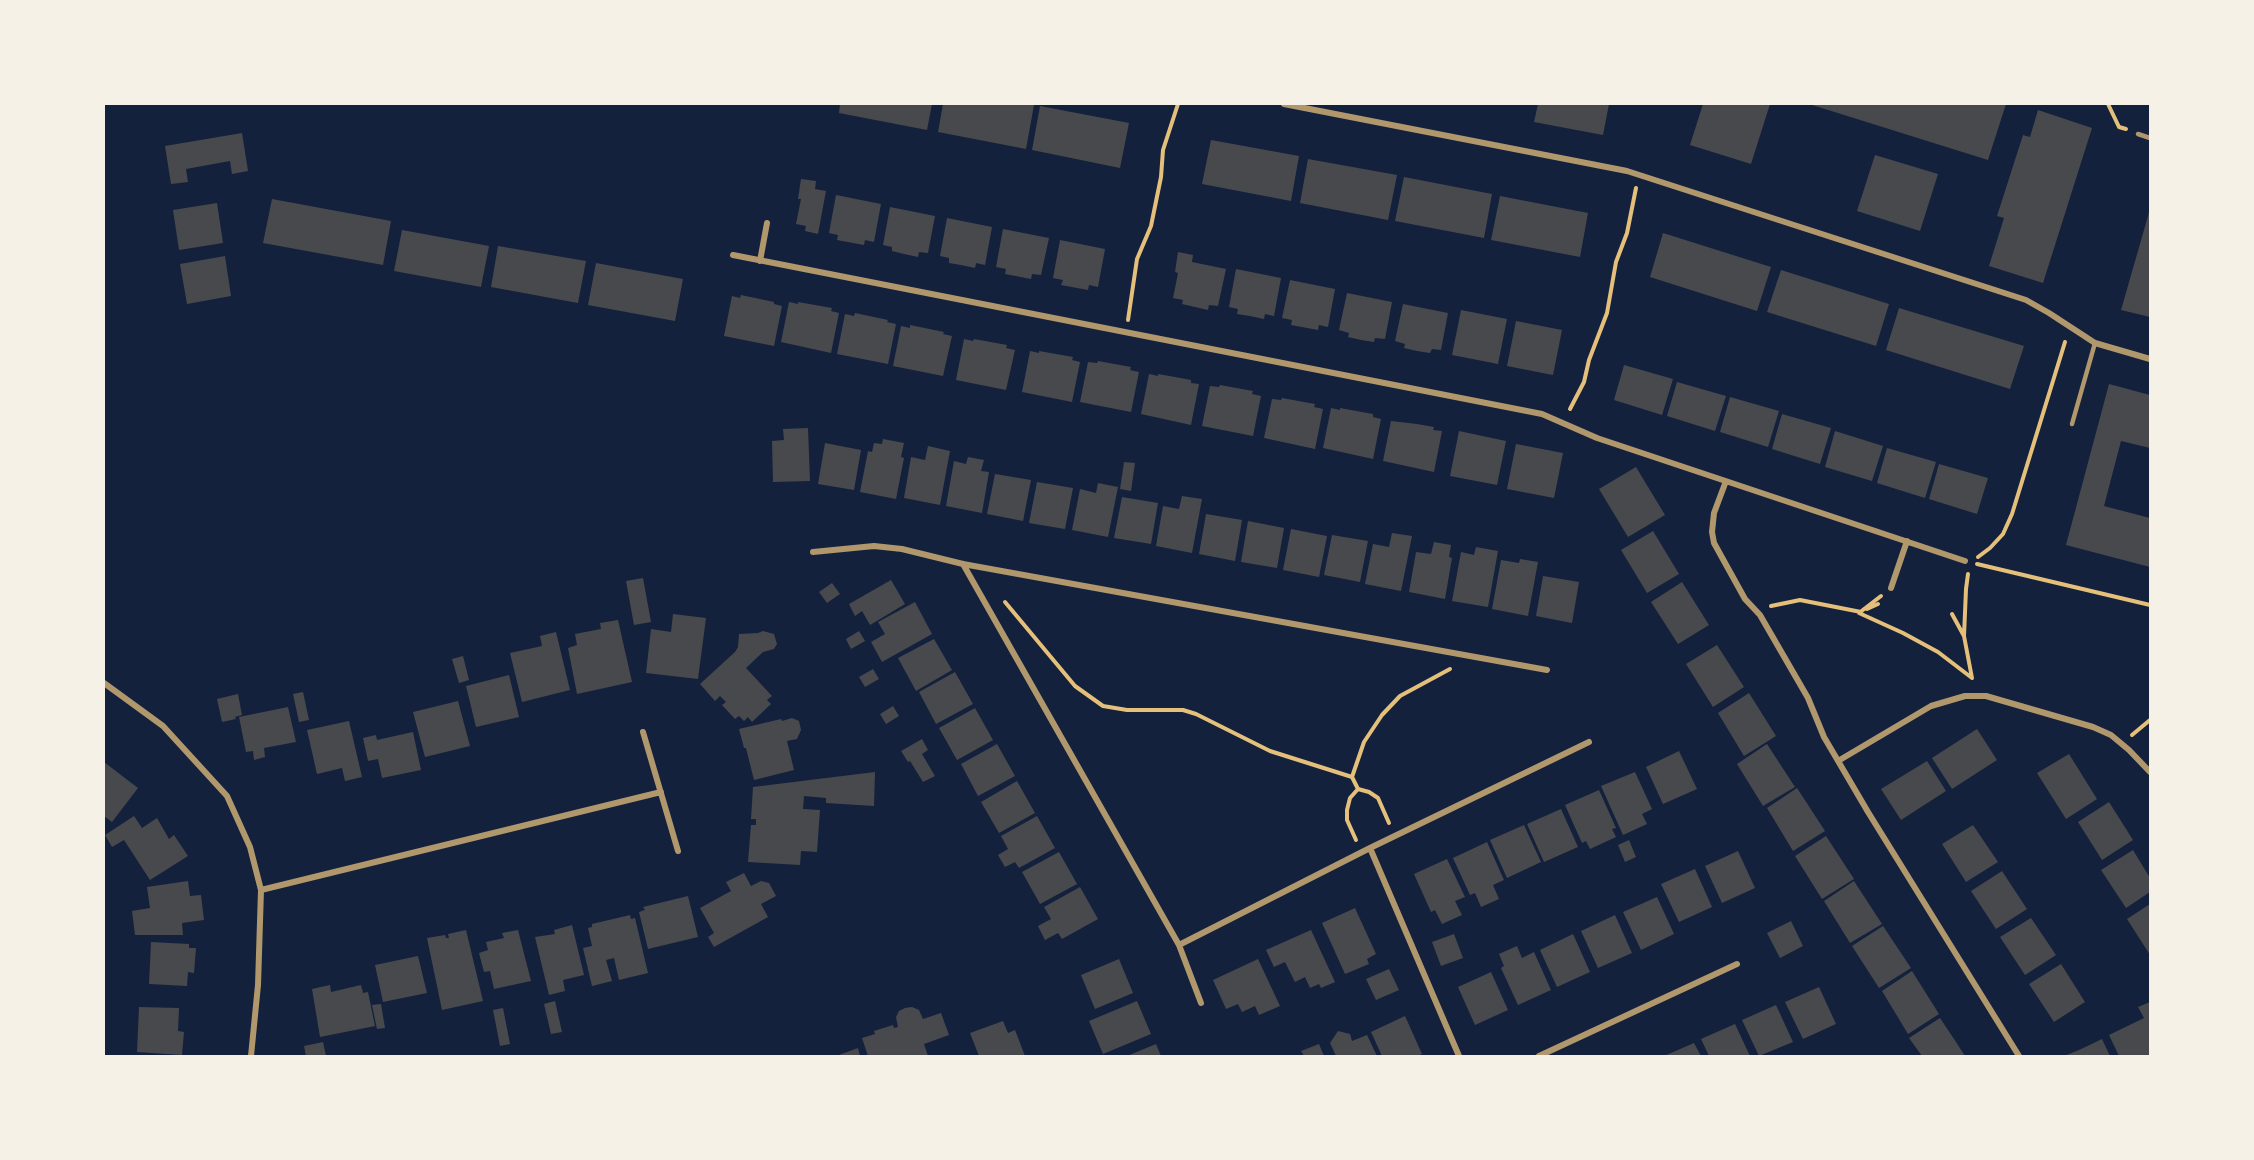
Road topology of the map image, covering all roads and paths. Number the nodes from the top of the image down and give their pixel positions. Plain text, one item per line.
1 (1178, 104) edge
2 (1284, 104) edge
3 (2108, 104) edge
4 (2138, 134) joint
5 (2151, 138) edge
6 (1640, 176) junction
7 (767, 223) dead end
8 (733, 255) dead end
9 (760, 261) junction
10 (2070, 327) junction
11 (1127, 332) junction
12 (2095, 343) junction
13 (2151, 359) edge
14 (1566, 423) junction
15 (2072, 424) dead end
16 (1726, 481) junction
17 (1907, 541) junction
18 (813, 552) dead end
19 (1968, 562) junction
20 (963, 564) junction
21 (1891, 588) joint
22 (977, 590) junction
23 (1878, 604) dead end
24 (2151, 605) edge
25 (1755, 609) junction
26 (1859, 613) junction
27 (1952, 614) dead end
28 (1964, 636) junction
29 (1454, 653) junction
30 (1546, 670) dead end
31 (1972, 678) junction
32 (104, 683) edge
33 (1986, 696) junction
34 (2151, 720) edge
35 (643, 732) dead end
36 (1589, 742) dead end
37 (2123, 745) junction
38 (1838, 760) junction
39 (2151, 772) edge
40 (1352, 777) junction
41 (1358, 789) junction
42 (661, 792) junction
43 (1395, 836) junction
44 (1370, 848) junction
45 (678, 850) dead end
46 (1362, 852) junction
47 (261, 890) junction
48 (1179, 945) junction
49 (1737, 964) dead end
50 (1201, 1003) dead end
51 (251, 1056) edge
52 (1459, 1056) edge
53 (1539, 1056) edge
54 (2019, 1056) edge

1 - 11 path
2 - 6 street
3 - 4 path
4 - 5 lane
6 - 10 street
6 - 14 path
7 - 9 street
8 - 9 street
9 - 11 street
10 - 12 street
10 - 19 path
11 - 14 street
12 - 13 street
12 - 15 lane
14 - 16 street
16 - 17 street
16 - 25 street
17 - 19 street
17 - 21 street
18 - 20 street
19 - 24 path
19 - 28 path
20 - 22 street
20 - 29 street
21 - 26 path
22 - 40 path
22 - 48 street
23 - 26 path
25 - 26 path
25 - 38 street
26 - 31 path
27 - 28 path
28 - 31 path
29 - 30 street
29 - 40 path
31 - 33 path
32 - 47 street
33 - 37 street
33 - 38 street
34 - 37 path
35 - 42 street
36 - 43 street
37 - 39 street
38 - 54 street
40 - 41 path
41 - 43 path
41 - 46 path
42 - 45 street
42 - 47 street
43 - 44 street
44 - 46 street
44 - 52 street
46 - 48 street
47 - 51 street
48 - 50 street
49 - 53 street

